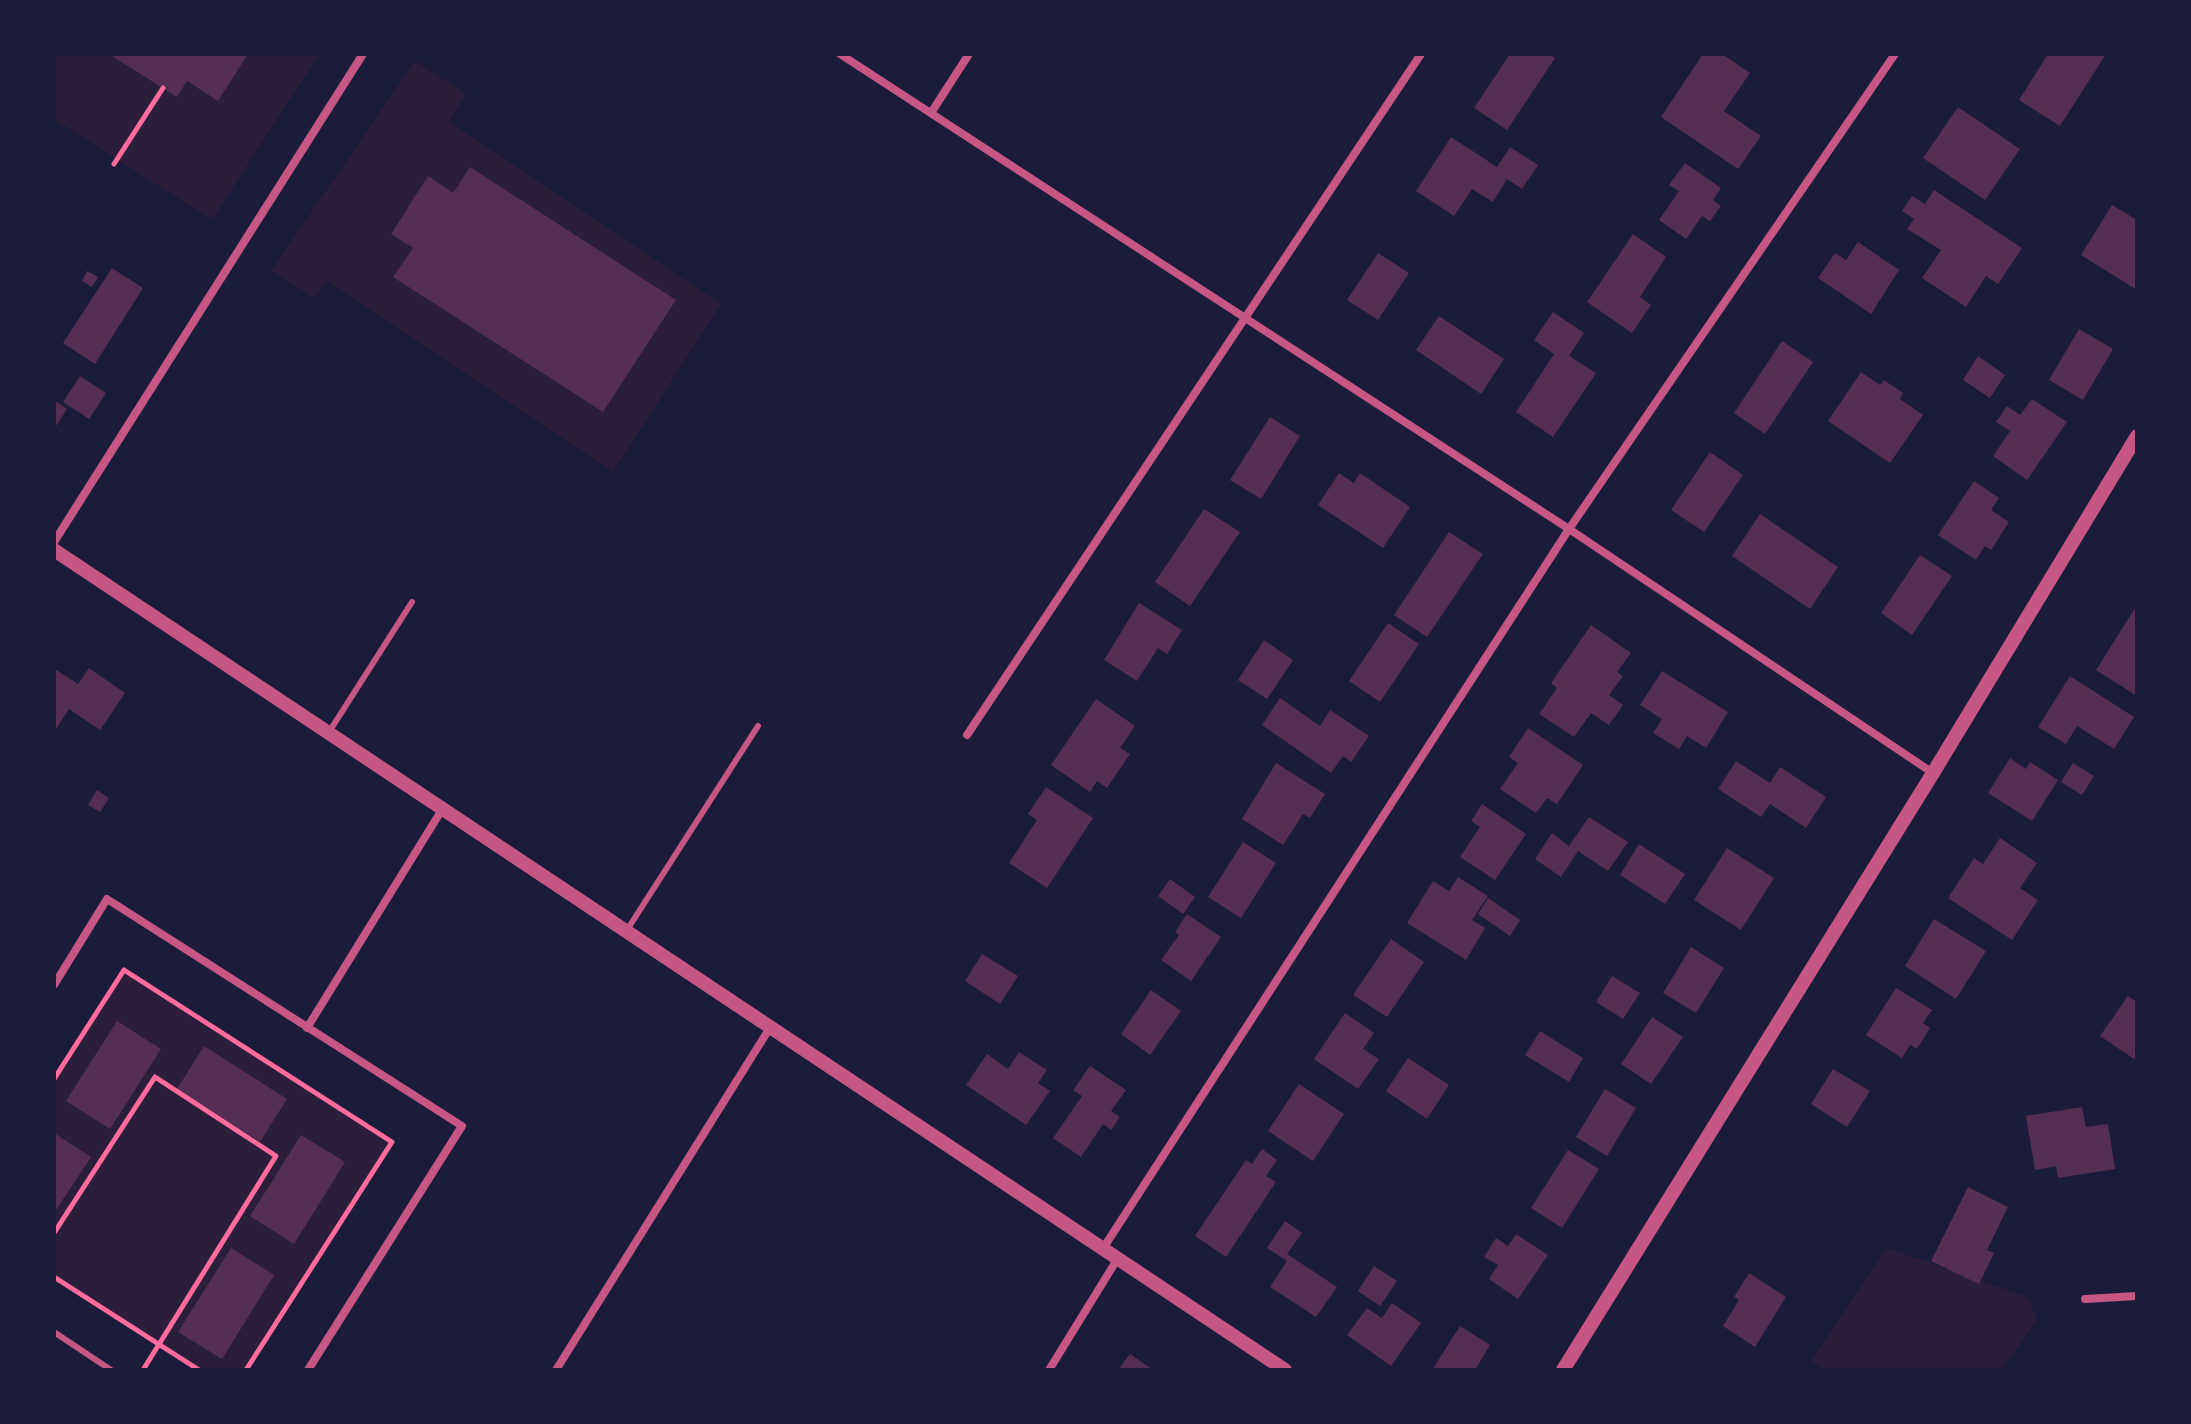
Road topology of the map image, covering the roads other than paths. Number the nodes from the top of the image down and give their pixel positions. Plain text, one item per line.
1 (363, 54) edge
2 (840, 54) edge
3 (969, 54) edge
4 (1421, 54) edge
5 (1895, 54) edge
6 (931, 113) junction
7 (1247, 319) junction
8 (2137, 436) edge
9 (1569, 529) junction
10 (54, 542) edge
11 (54, 550) edge
12 (412, 602) dead end
13 (758, 726) dead end
14 (329, 732) junction
15 (967, 735) dead end
16 (1933, 773) junction
17 (443, 808) junction
18 (627, 930) junction
19 (54, 985) edge
20 (771, 1026) junction
21 (307, 1028) junction
22 (1104, 1247) junction
23 (1119, 1257) junction
24 (2137, 1296) edge
25 (2085, 1299) dead end
26 (54, 1332) edge
27 (111, 1370) edge
28 (308, 1370) edge
29 (556, 1370) edge
30 (1049, 1370) edge
31 (1285, 1370) edge
32 (1563, 1370) edge

1 - 10 street
2 - 6 street
3 - 6 street
4 - 7 street
5 - 9 street
6 - 7 street
7 - 9 street
7 - 15 street
8 - 16 street
9 - 16 street
9 - 22 street
11 - 14 street
12 - 14 lane
13 - 18 lane
14 - 17 street
16 - 32 street
17 - 18 street
17 - 21 street
18 - 20 street
19 - 21 street
20 - 22 street
20 - 29 street
21 - 28 street
22 - 23 street
23 - 30 street
23 - 31 street
24 - 25 street
26 - 27 lane

